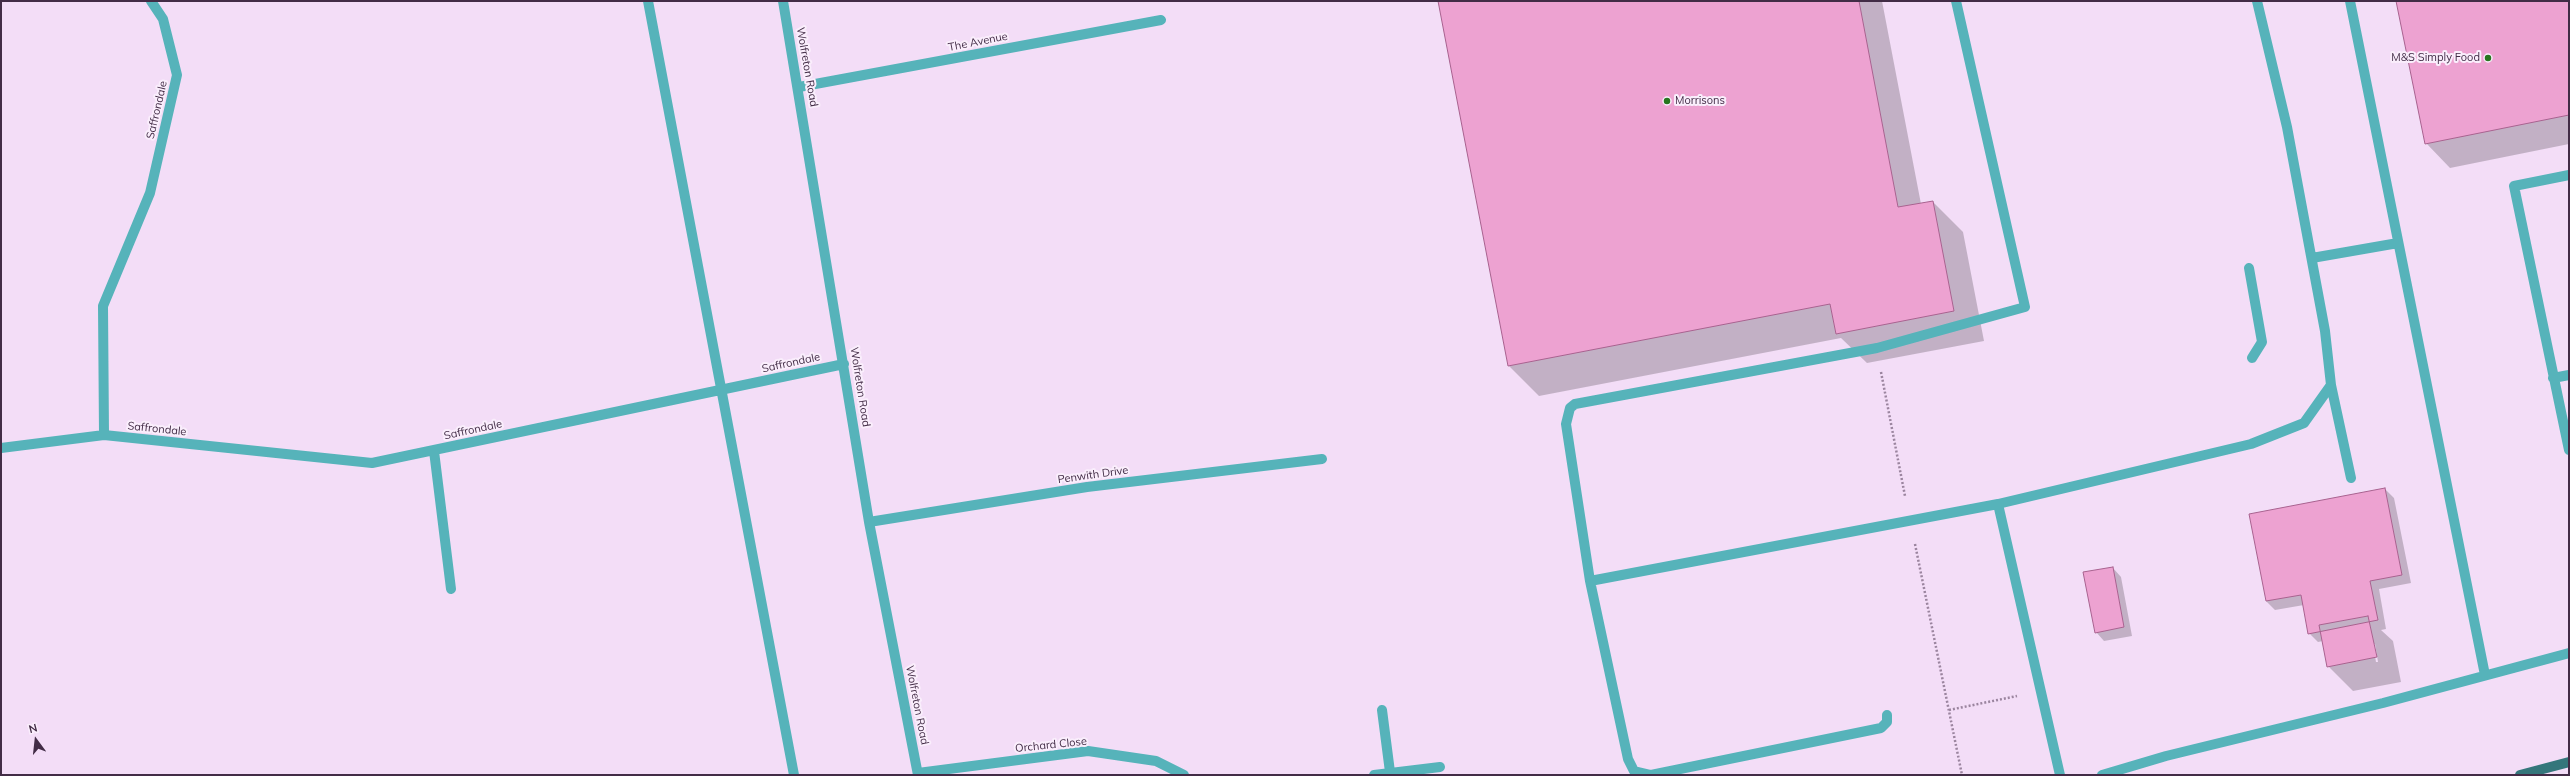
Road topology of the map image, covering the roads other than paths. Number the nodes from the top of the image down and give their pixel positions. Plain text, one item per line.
1 (151, 1) edge
2 (648, 1) edge
3 (783, 1) edge
4 (1956, 1) edge
5 (2257, 1) edge
6 (2350, 1) edge
7 (1161, 20) dead end
8 (799, 87) junction
9 (2569, 175) edge
10 (2398, 243) junction
11 (2312, 258) junction
12 (2249, 268) dead end
13 (2252, 358) dead end
14 (844, 364) junction
15 (2569, 375) edge
16 (2553, 378) junction
17 (2331, 384) junction
18 (720, 389) junction
19 (104, 435) junction
20 (1, 448) edge
21 (2569, 450) edge
22 (434, 451) junction
23 (1322, 459) dead end
24 (2351, 478) dead end
25 (1998, 504) junction
26 (869, 522) junction
27 (1590, 581) junction
28 (451, 589) dead end
29 (2569, 653) edge
30 (2485, 675) junction
31 (1382, 710) dead end
32 (1887, 715) dead end
33 (2569, 762) edge
34 (1440, 767) dead end
35 (1390, 772) junction
36 (918, 774) edge
37 (794, 775) edge
38 (1184, 775) edge
39 (1374, 775) edge
40 (2060, 775) edge
41 (2102, 775) edge
42 (2520, 775) edge

1 - 19 street, Saffrondale
2 - 18 street
3 - 8 street, Wolfreton Road
4 - 27 street
5 - 11 street
6 - 10 street
7 - 8 street, The Avenue
8 - 14 street, Wolfreton Road
9 - 16 street
10 - 11 street
10 - 30 street
11 - 17 street
12 - 13 street
14 - 18 street, Saffrondale
14 - 26 street, Wolfreton Road
15 - 16 street
16 - 21 street
17 - 24 street
17 - 25 street
18 - 22 street, Saffrondale
18 - 37 street
19 - 20 street, Saffrondale
19 - 22 street, Saffrondale
22 - 28 street
23 - 26 street, Penwith Drive
25 - 27 street
25 - 40 street
26 - 36 street, Wolfreton Road
27 - 32 street
29 - 30 street
30 - 41 street
31 - 35 street
33 - 42 main road
34 - 35 street
35 - 39 street
36 - 38 street, Orchard Close

